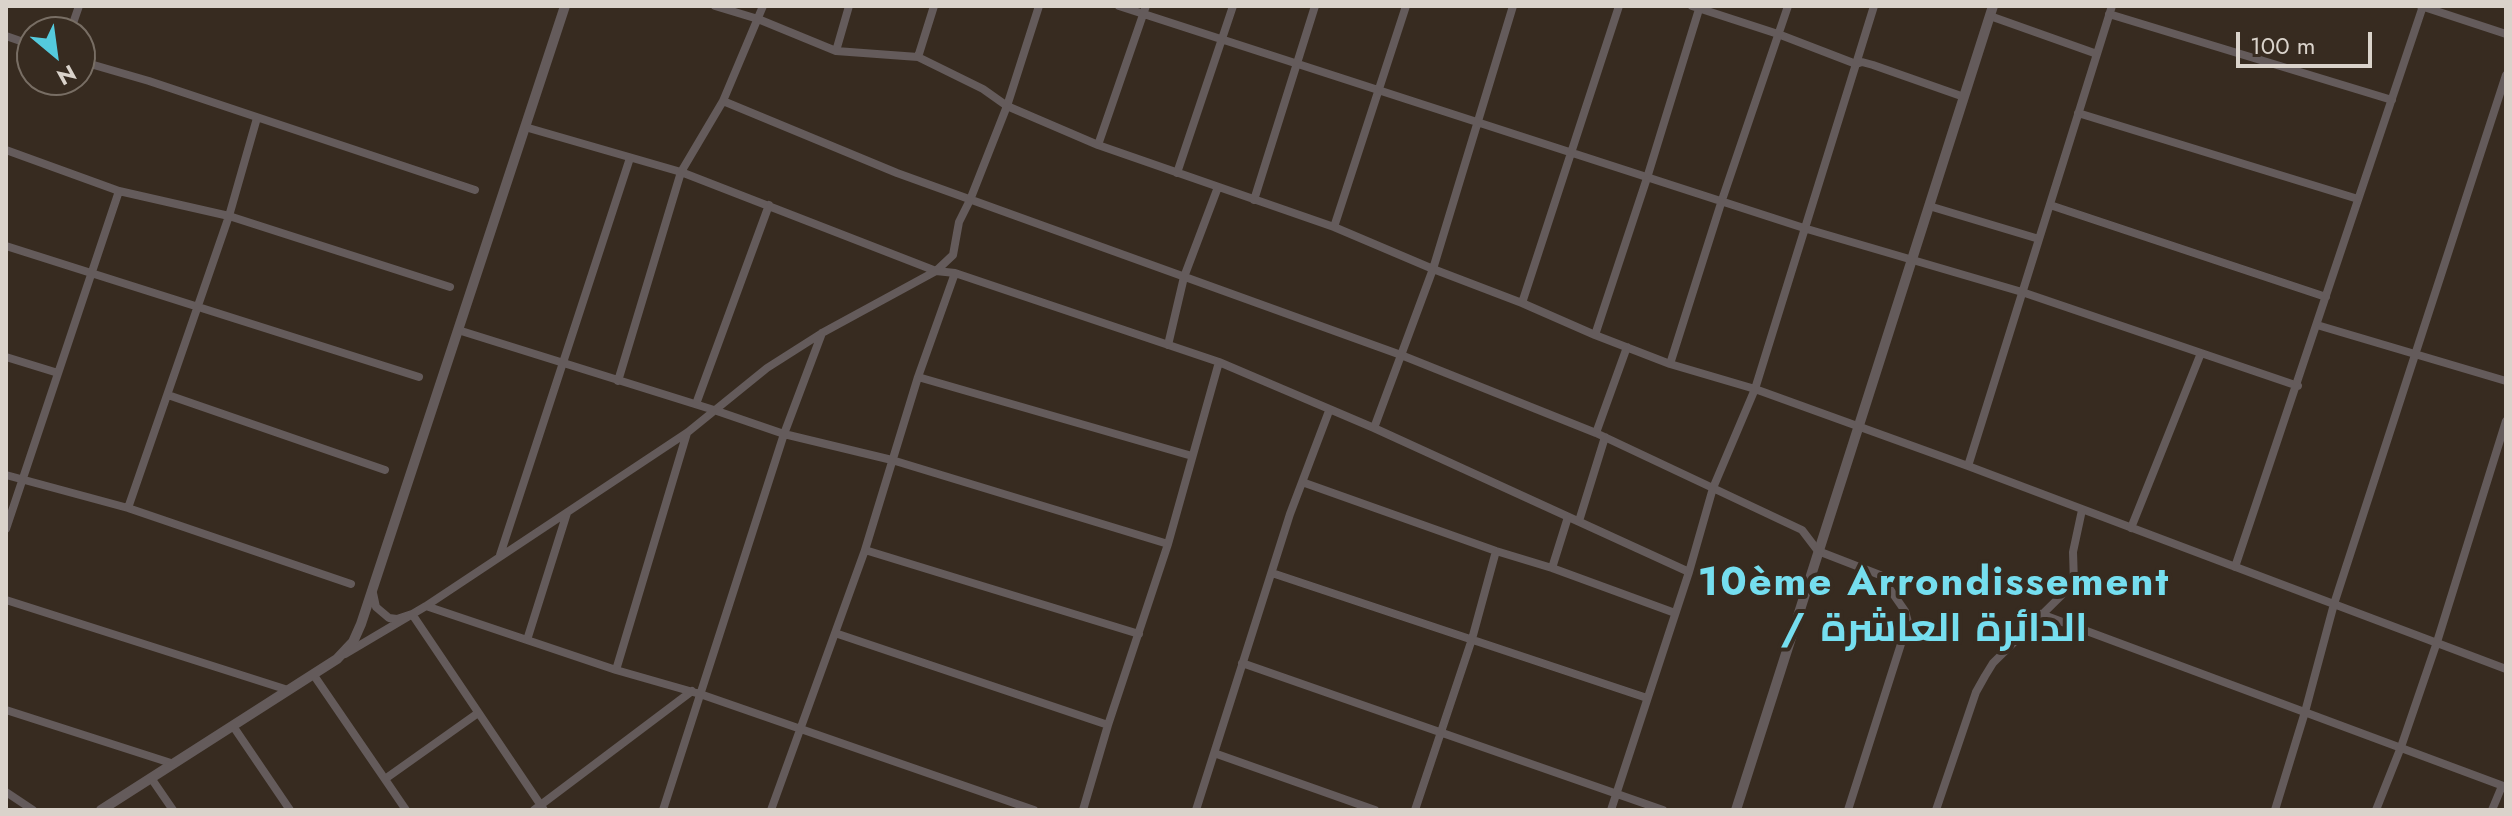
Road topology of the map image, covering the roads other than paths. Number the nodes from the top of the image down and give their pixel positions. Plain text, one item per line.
1 (565, 6) edge
2 (715, 6) edge
3 (763, 6) edge
4 (849, 6) edge
5 (934, 6) edge
6 (1039, 6) edge
7 (1119, 6) edge
8 (1233, 6) edge
9 (1315, 6) edge
10 (1406, 6) edge
11 (1513, 6) edge
12 (1619, 6) edge
13 (1788, 6) edge
14 (1874, 6) edge
15 (2423, 6) edge
16 (1697, 7) edge
17 (1145, 9) edge
18 (2110, 10) edge
19 (1992, 11) edge
20 (758, 19) junction
21 (1778, 34) junction
22 (2506, 34) edge
23 (1222, 40) junction
24 (836, 51) junction
25 (2097, 54) junction
26 (918, 57) junction
27 (1296, 63) junction
28 (1856, 64) junction
29 (96, 66) edge
30 (2506, 75) edge
31 (1378, 90) junction
32 (1964, 97) junction
33 (2392, 100) junction
34 (723, 101) junction
35 (1007, 106) junction
36 (2078, 113) junction
37 (257, 118) junction
38 (1477, 124) junction
39 (525, 127) junction
40 (1098, 145) junction
41 (6, 150) edge
42 (1571, 152) junction
43 (630, 158) junction
44 (681, 172) junction
45 (1177, 173) junction
46 (1647, 178) junction
47 (1218, 187) junction
48 (475, 190) dead end
49 (119, 191) junction
50 (2358, 199) junction
51 (970, 200) junction
52 (1254, 200) junction
53 (1722, 200) junction
54 (769, 205) junction
55 (2050, 205) junction
56 (1929, 206) junction
57 (229, 216) junction
58 (1334, 227) junction
59 (1807, 229) junction
60 (2039, 239) junction
61 (6, 246) edge
62 (1912, 260) junction
63 (1433, 269) junction
64 (936, 271) junction
65 (92, 272) junction
66 (955, 273) junction
67 (1184, 277) junction
68 (450, 287) dead end
69 (2022, 292) junction
70 (2326, 297) junction
71 (1522, 303) junction
72 (198, 307) junction
73 (2317, 325) junction
74 (458, 330) junction
75 (822, 333) junction
76 (1595, 335) junction
77 (1168, 345) junction
78 (1627, 347) junction
79 (2201, 353) junction
80 (2415, 354) junction
81 (1401, 355) junction
82 (6, 357) edge
83 (1219, 362) junction
84 (563, 363) junction
85 (1670, 364) junction
86 (58, 373) junction
87 (419, 377) dead end
88 (918, 377) junction
89 (618, 381) junction
90 (2506, 381) edge
91 (2298, 386) junction
92 (1755, 389) junction
93 (168, 395) junction
94 (696, 404) junction
95 (714, 410) junction
96 (1329, 411) junction
97 (2506, 421) edge
98 (1859, 426) junction
99 (1374, 428) junction
100 (688, 432) junction
101 (784, 434) junction
102 (1600, 435) junction
103 (1192, 456) junction
104 (892, 460) junction
105 (1968, 466) junction
106 (385, 470) dead end
107 (6, 475) edge
108 (22, 480) junction
109 (1302, 482) junction
110 (1713, 488) junction
111 (128, 508) junction
112 (2082, 510) junction
113 (567, 512) junction
114 (1568, 517) junction
115 (1579, 521) junction
116 (2131, 528) junction
117 (6, 529) edge
118 (1168, 544) junction
119 (865, 550) junction
120 (1496, 551) junction
121 (1818, 551) junction
122 (500, 555) junction
123 (2235, 567) junction
124 (1552, 568) junction
125 (1689, 572) junction
126 (1272, 573) junction
127 (351, 584) dead end
128 (374, 584) junction
129 (6, 600) edge
130 (2334, 604) junction
131 (426, 606) junction
132 (1675, 613) junction
133 (412, 614) junction
134 (2041, 614) junction
135 (835, 633) junction
136 (1139, 634) junction
137 (1472, 639) junction
138 (527, 640) junction
139 (2437, 642) junction
140 (337, 659) junction
141 (1242, 663) junction
142 (2506, 669) edge
143 (616, 670) junction
144 (313, 674) junction
145 (288, 690) junction
146 (696, 693) junction
147 (1647, 698) junction
148 (6, 710) edge
149 (2305, 712) junction
150 (478, 713) junction
151 (1108, 725) junction
152 (233, 726) junction
153 (800, 730) junction
154 (1440, 733) junction
155 (2401, 747) junction
156 (1214, 753) junction
157 (174, 764) junction
158 (151, 778) junction
159 (385, 779) junction
160 (2504, 787) edge
161 (6, 792) edge
162 (1616, 792) junction
163 (540, 809) edge
164 (33, 810) edge
165 (101, 810) edge
166 (173, 810) edge
167 (290, 810) edge
168 (406, 810) edge
169 (663, 810) edge
170 (771, 810) edge
171 (1034, 810) edge
172 (1083, 810) edge
173 (1196, 810) edge
174 (1375, 810) edge
175 (1415, 810) edge
176 (1611, 810) edge
177 (1663, 810) edge
178 (1736, 810) edge
179 (1848, 810) edge
180 (1936, 810) edge
181 (2275, 810) edge
182 (2376, 810) edge
183 (2492, 810) edge

1 - 39 street
2 - 20 street
3 - 20 street
4 - 24 street
5 - 26 street
6 - 35 street
7 - 17 street
8 - 23 street
9 - 27 street
10 - 31 street
11 - 38 street
12 - 42 street
13 - 21 street
14 - 28 street
15 - 22 street
15 - 33 street
16 - 21 street
16 - 46 street
17 - 23 street
17 - 40 street
18 - 25 street
18 - 33 street
19 - 25 street
19 - 32 street
20 - 24 street
20 - 34 street
21 - 28 street
21 - 53 street
23 - 27 street
23 - 45 street
24 - 26 street
25 - 36 street
26 - 35 street
27 - 31 street
27 - 52 street
28 - 32 street
28 - 59 street
29 - 37 street
30 - 80 street
31 - 38 street
31 - 58 street
32 - 56 street
33 - 50 street
34 - 44 street
34 - 51 street
35 - 40 street
35 - 51 street
36 - 50 street
36 - 55 street
37 - 48 street
37 - 57 street
38 - 42 street
38 - 63 street
39 - 43 street
39 - 74 street
40 - 45 street
41 - 49 street
42 - 46 street
42 - 71 street
43 - 44 street
43 - 84 street
44 - 54 street
44 - 89 street
45 - 47 street
46 - 53 street
46 - 76 street
47 - 52 street
47 - 67 street
49 - 57 street
49 - 65 street
50 - 70 street
51 - 64 street
51 - 67 street
52 - 58 street
53 - 59 street
53 - 85 street
54 - 64 street
54 - 94 street
55 - 60 street
55 - 70 street
56 - 60 street
56 - 62 street
57 - 68 street
57 - 72 street
58 - 63 street
59 - 62 street
59 - 92 street
60 - 69 street
61 - 65 street
62 - 69 street
62 - 98 street
63 - 71 street
63 - 81 street
64 - 66 street
64 - 75 street
65 - 72 street
65 - 86 street
66 - 77 street
66 - 88 street
67 - 77 street
67 - 81 street
69 - 79 street
69 - 105 street
70 - 73 street
71 - 76 street
72 - 87 street
72 - 93 street
73 - 80 street
73 - 91 street
74 - 84 street
74 - 128 street
75 - 95 street
75 - 101 street
76 - 78 street
77 - 83 street
78 - 85 street
78 - 102 street
79 - 91 street
79 - 116 street
80 - 90 street
80 - 130 street
81 - 99 street
81 - 102 street
82 - 86 street
83 - 96 street
83 - 103 street
84 - 89 street
84 - 122 street
85 - 92 street
86 - 108 street
88 - 103 street
88 - 104 street
89 - 94 street
91 - 123 street
92 - 98 street
92 - 110 street
93 - 106 street
93 - 111 street
94 - 95 street
95 - 100 street
95 - 101 street
96 - 99 street
96 - 109 street
97 - 139 street
98 - 105 street
98 - 121 street
99 - 114 street
100 - 113 street
100 - 143 street
101 - 104 street
101 - 146 street
102 - 110 street
102 - 115 street
103 - 118 street
104 - 118 street
104 - 119 street
105 - 112 street
107 - 108 street
108 - 111 street
108 - 117 street
109 - 120 street
109 - 126 street
110 - 121 street
110 - 125 street
111 - 127 street
112 - 116 street
112 - 134 street
113 - 122 street
113 - 138 street
114 - 115 street
114 - 124 street
115 - 125 street
116 - 123 street
118 - 136 street
119 - 135 street
119 - 136 street
120 - 124 street
120 - 137 street
121 - 178 street
121 - 179 street
122 - 131 street
123 - 130 street
124 - 132 street
125 - 132 street
126 - 137 street
126 - 141 street
128 - 133 street
128 - 140 street
129 - 145 street
130 - 139 street
130 - 149 street
131 - 133 street
131 - 138 street
132 - 147 street
133 - 140 street
133 - 150 street
134 - 149 street
134 - 180 street
135 - 151 street
135 - 153 street
136 - 151 street
137 - 147 street
137 - 154 street
138 - 143 street
139 - 142 street
139 - 155 street
140 - 144 street
141 - 154 street
141 - 156 street
143 - 146 street
144 - 145 street
144 - 159 street
145 - 152 street
146 - 153 street
146 - 163 street
146 - 169 street
147 - 162 street
148 - 157 street
149 - 155 street
149 - 181 street
150 - 159 street
150 - 163 street
151 - 172 street
152 - 157 street
152 - 167 street
153 - 170 street
153 - 171 street
154 - 162 street
154 - 175 street
155 - 160 street
155 - 182 street
156 - 173 street
156 - 174 street
157 - 158 street
158 - 165 street
158 - 166 street
159 - 168 street
160 - 183 street
161 - 164 street
162 - 176 street
162 - 177 street

